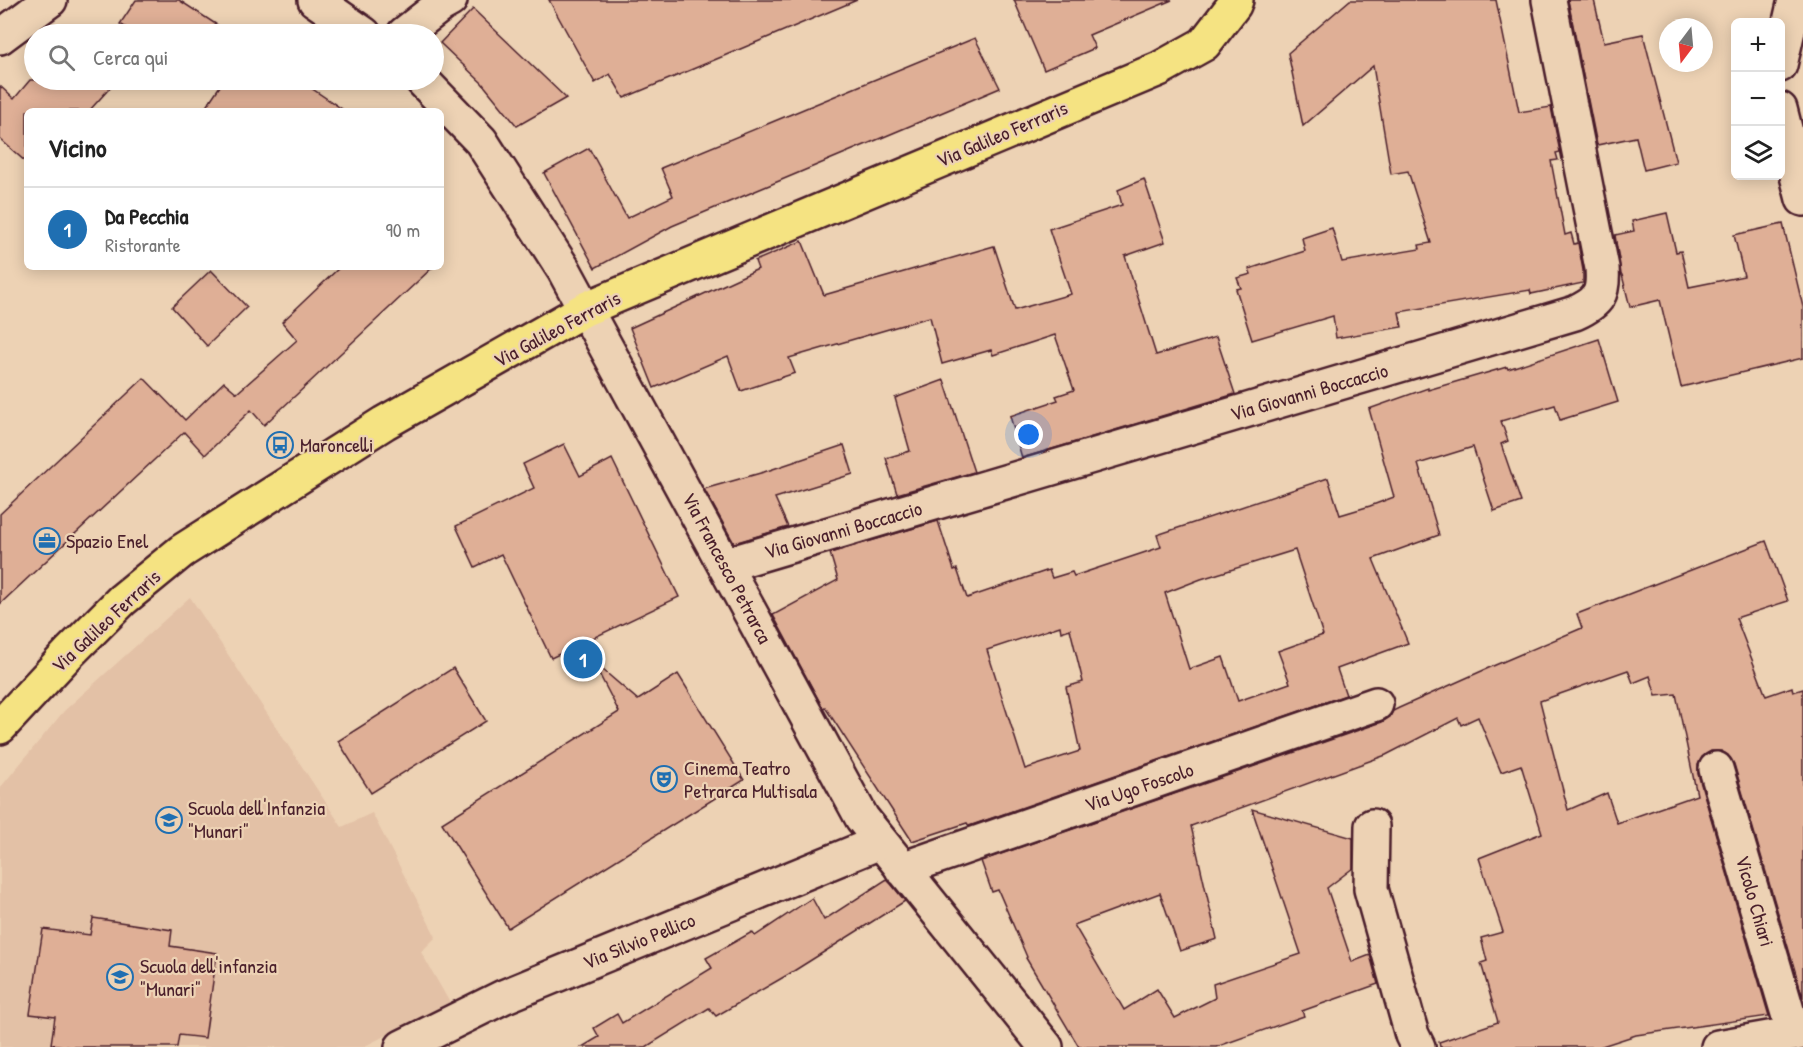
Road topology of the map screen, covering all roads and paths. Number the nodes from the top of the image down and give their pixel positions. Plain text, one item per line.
1 (50, 0) edge
2 (315, 0) edge
3 (450, 0) edge
4 (1236, 0) edge
5 (1549, 0) edge
6 (1795, 0) edge
7 (350, 24) edge
8 (417, 24) edge
9 (0, 37) edge
10 (1785, 43) edge
11 (432, 90) edge
12 (1784, 126) edge
13 (1803, 199) edge
14 (585, 309) junction
15 (725, 565) junction
16 (1376, 704) dead end
17 (0, 727) edge
18 (1716, 769) dead end
19 (1372, 826) dead end
20 (880, 842) junction
21 (903, 869) junction
22 (1798, 1033) edge
23 (402, 1047) edge
24 (1046, 1047) edge
25 (1418, 1047) edge
26 (1718, 1047) edge

1 - 9 street
2 - 7 street
3 - 8 street
4 - 14 main road, Via Galileo Ferraris
5 - 15 street, Via Giovanni Boccaccio
6 - 10 street
11 - 14 street, Via Francesco Petrarca
12 - 13 street
14 - 15 street, Via Francesco Petrarca
14 - 17 main road, Via Galileo Ferraris
15 - 20 street, Via Francesco Petrarca
16 - 21 street, Via Ugo Foscolo
18 - 22 street, Vicolo Chiari
19 - 25 street
20 - 21 street, Via Francesco Petrarca
20 - 23 street, Via Silvio Pellico
21 - 24 street, Via Francesco Petrarca
22 - 26 street

